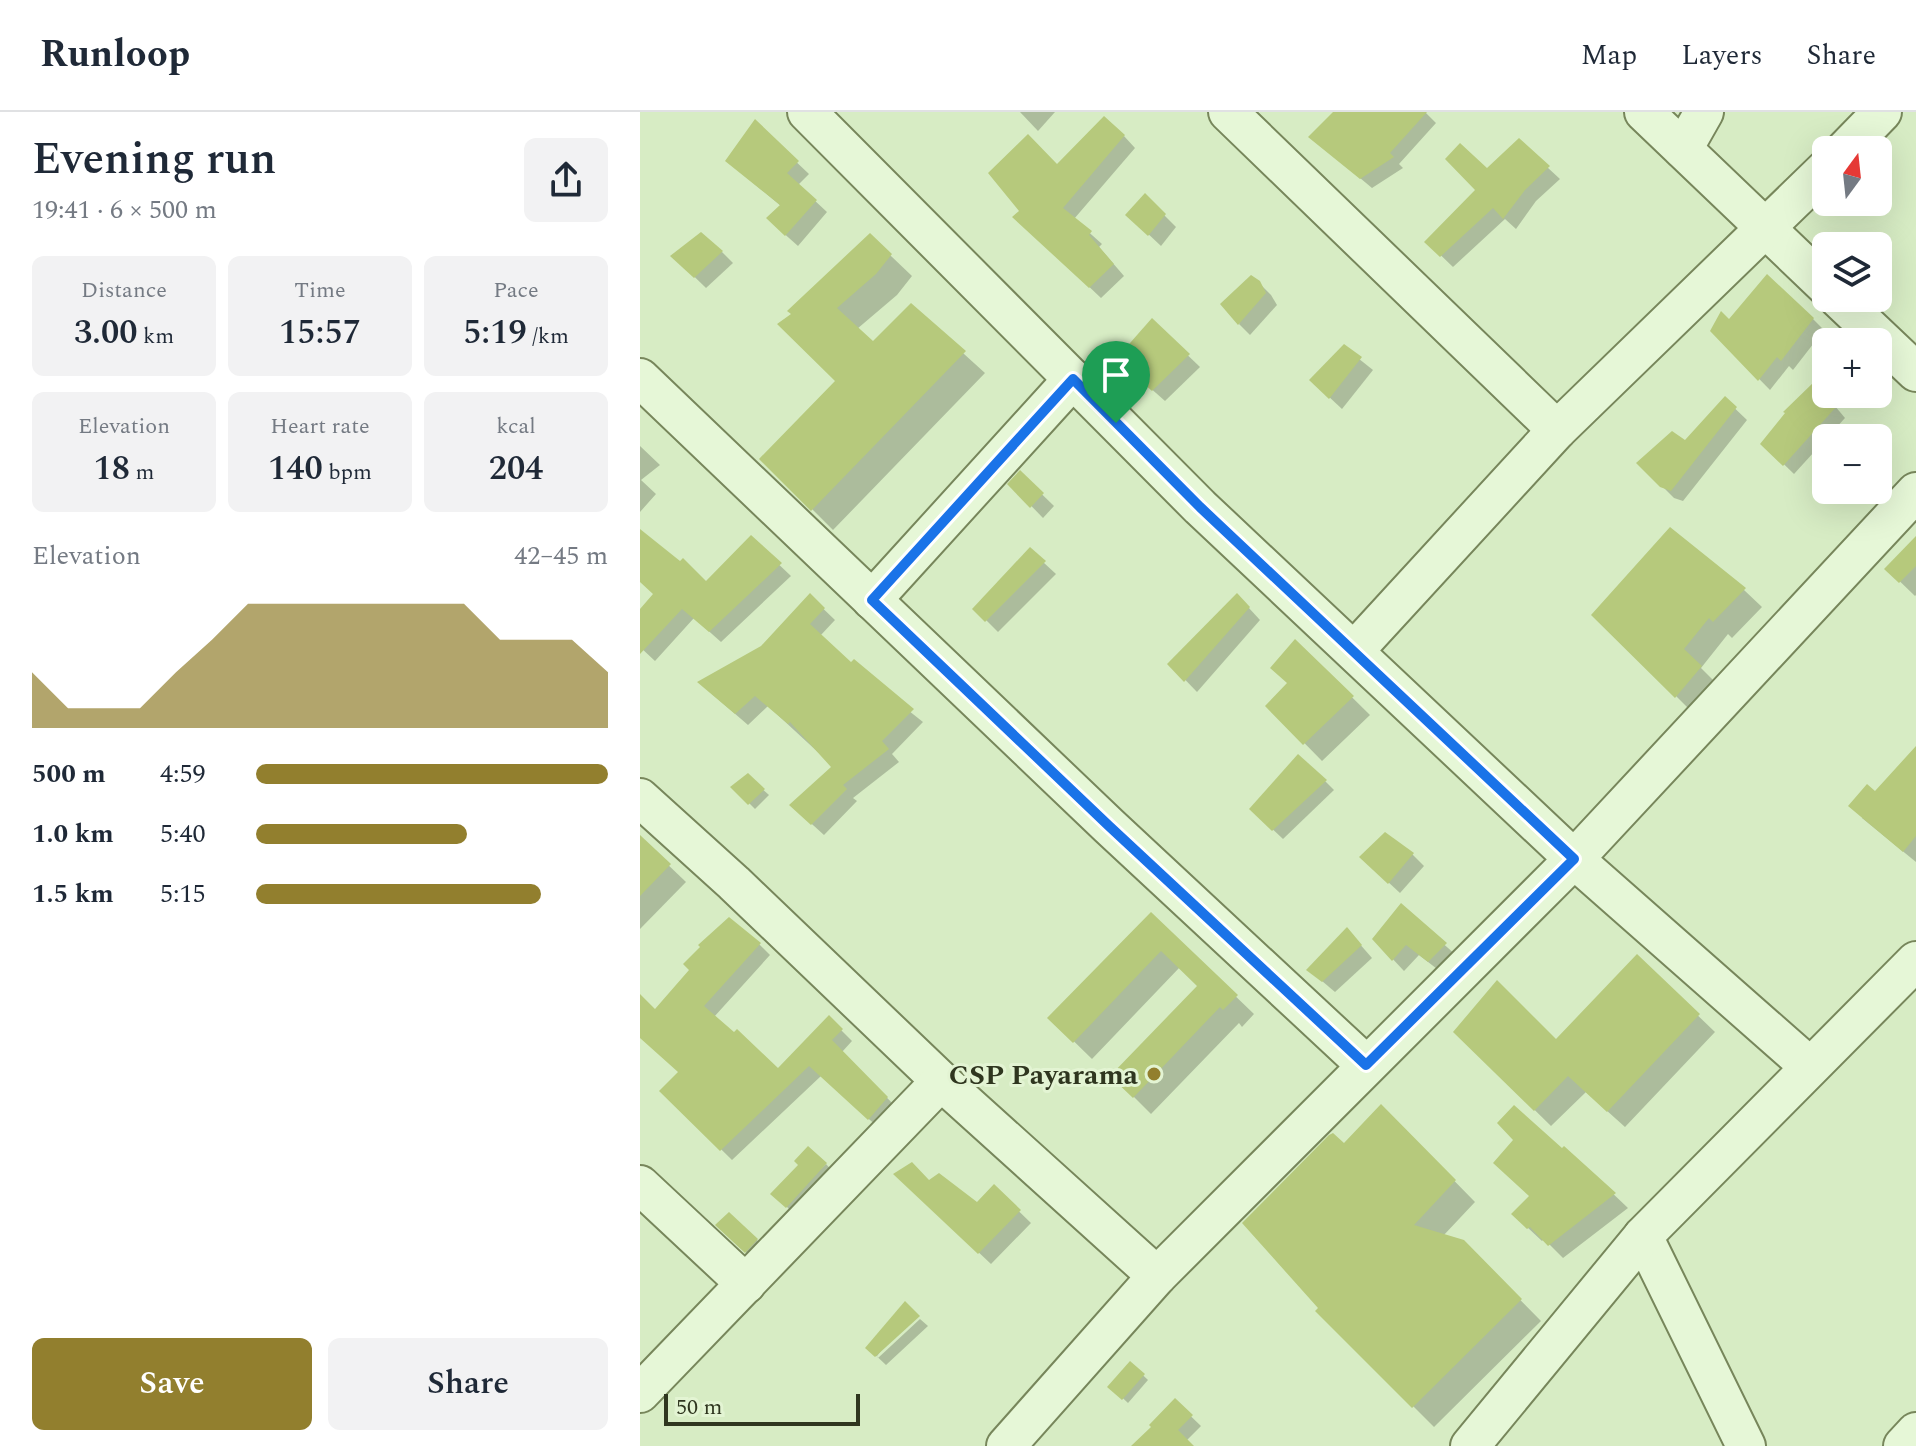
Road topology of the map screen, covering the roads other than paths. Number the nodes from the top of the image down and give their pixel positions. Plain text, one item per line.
1 (807, 112) edge
2 (1228, 112) edge
3 (1644, 112) edge
4 (1704, 112) edge
5 (1882, 112) edge
6 (1859, 136) edge
7 (1683, 149) junction
8 (1812, 183) edge
9 (1766, 229) junction
10 (1812, 273) edge
11 (1853, 312) edge
12 (1916, 372) edge
13 (640, 378) edge
14 (1073, 379) junction
15 (1557, 430) junction
16 (1916, 492) edge
17 (872, 600) junction
18 (1354, 651) junction
19 (640, 798) edge
20 (1574, 859) junction
21 (1916, 961) edge
22 (1366, 1065) junction
23 (1809, 1066) junction
24 (941, 1081) junction
25 (640, 1185) edge
26 (1643, 1236) junction
27 (1157, 1276) junction
28 (746, 1284) junction
29 (640, 1393) edge
30 (1916, 1432) edge
31 (1006, 1446) edge
32 (1470, 1446) edge
33 (1746, 1446) edge
34 (1903, 1446) edge

1 - 14 street
2 - 15 street
3 - 7 street
4 - 7 street
5 - 6 street
7 - 9 street
8 - 9 street
9 - 10 street
9 - 15 street
11 - 12 street
13 - 17 street
14 - 17 street
14 - 18 street
15 - 18 street
16 - 20 street
17 - 22 street
18 - 20 street
19 - 24 street
20 - 22 street
20 - 23 street
21 - 23 street
22 - 27 street
23 - 26 street
24 - 27 street
24 - 28 street
25 - 28 street
26 - 32 street
26 - 33 street
27 - 31 street
28 - 29 street
30 - 34 street

